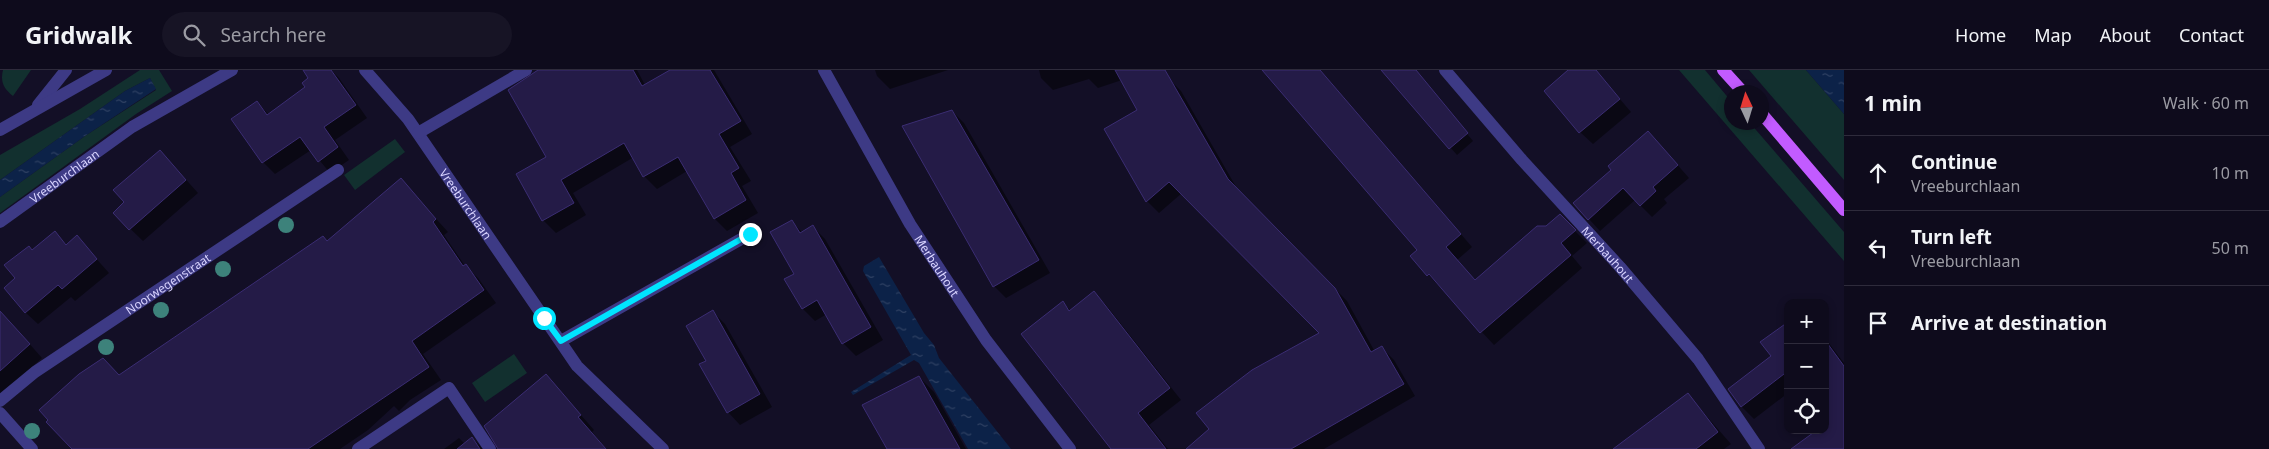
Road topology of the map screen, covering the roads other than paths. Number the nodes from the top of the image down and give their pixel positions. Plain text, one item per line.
1 (66, 70) edge
2 (106, 70) edge
3 (232, 70) edge
4 (365, 70) edge
5 (526, 70) edge
6 (824, 70) edge
7 (1445, 70) edge
8 (1723, 70) edge
9 (1737, 85) edge
10 (35, 109) junction
11 (1769, 122) edge
12 (0, 130) edge
13 (418, 133) junction
14 (338, 170) dead end
15 (1844, 210) edge
16 (0, 222) edge
17 (750, 234) dead end
18 (561, 341) junction
19 (0, 401) edge
20 (0, 413) edge
21 (32, 449) edge
22 (358, 449) edge
23 (490, 449) edge
24 (663, 449) edge
25 (1070, 449) edge
26 (1760, 449) edge

1 - 10 street
2 - 10 street
3 - 16 street, Vreeburchlaan
4 - 13 street, Vreeburchlaan
5 - 13 street
6 - 25 street, Merbauhout
7 - 26 street, Merbauhout
8 - 9 main road
10 - 12 street
11 - 15 main road
13 - 18 street, Vreeburchlaan
14 - 19 street, Noorwegenstraat
17 - 18 street
18 - 24 street, Vreeburchlaan
20 - 21 street
22 - 23 street

